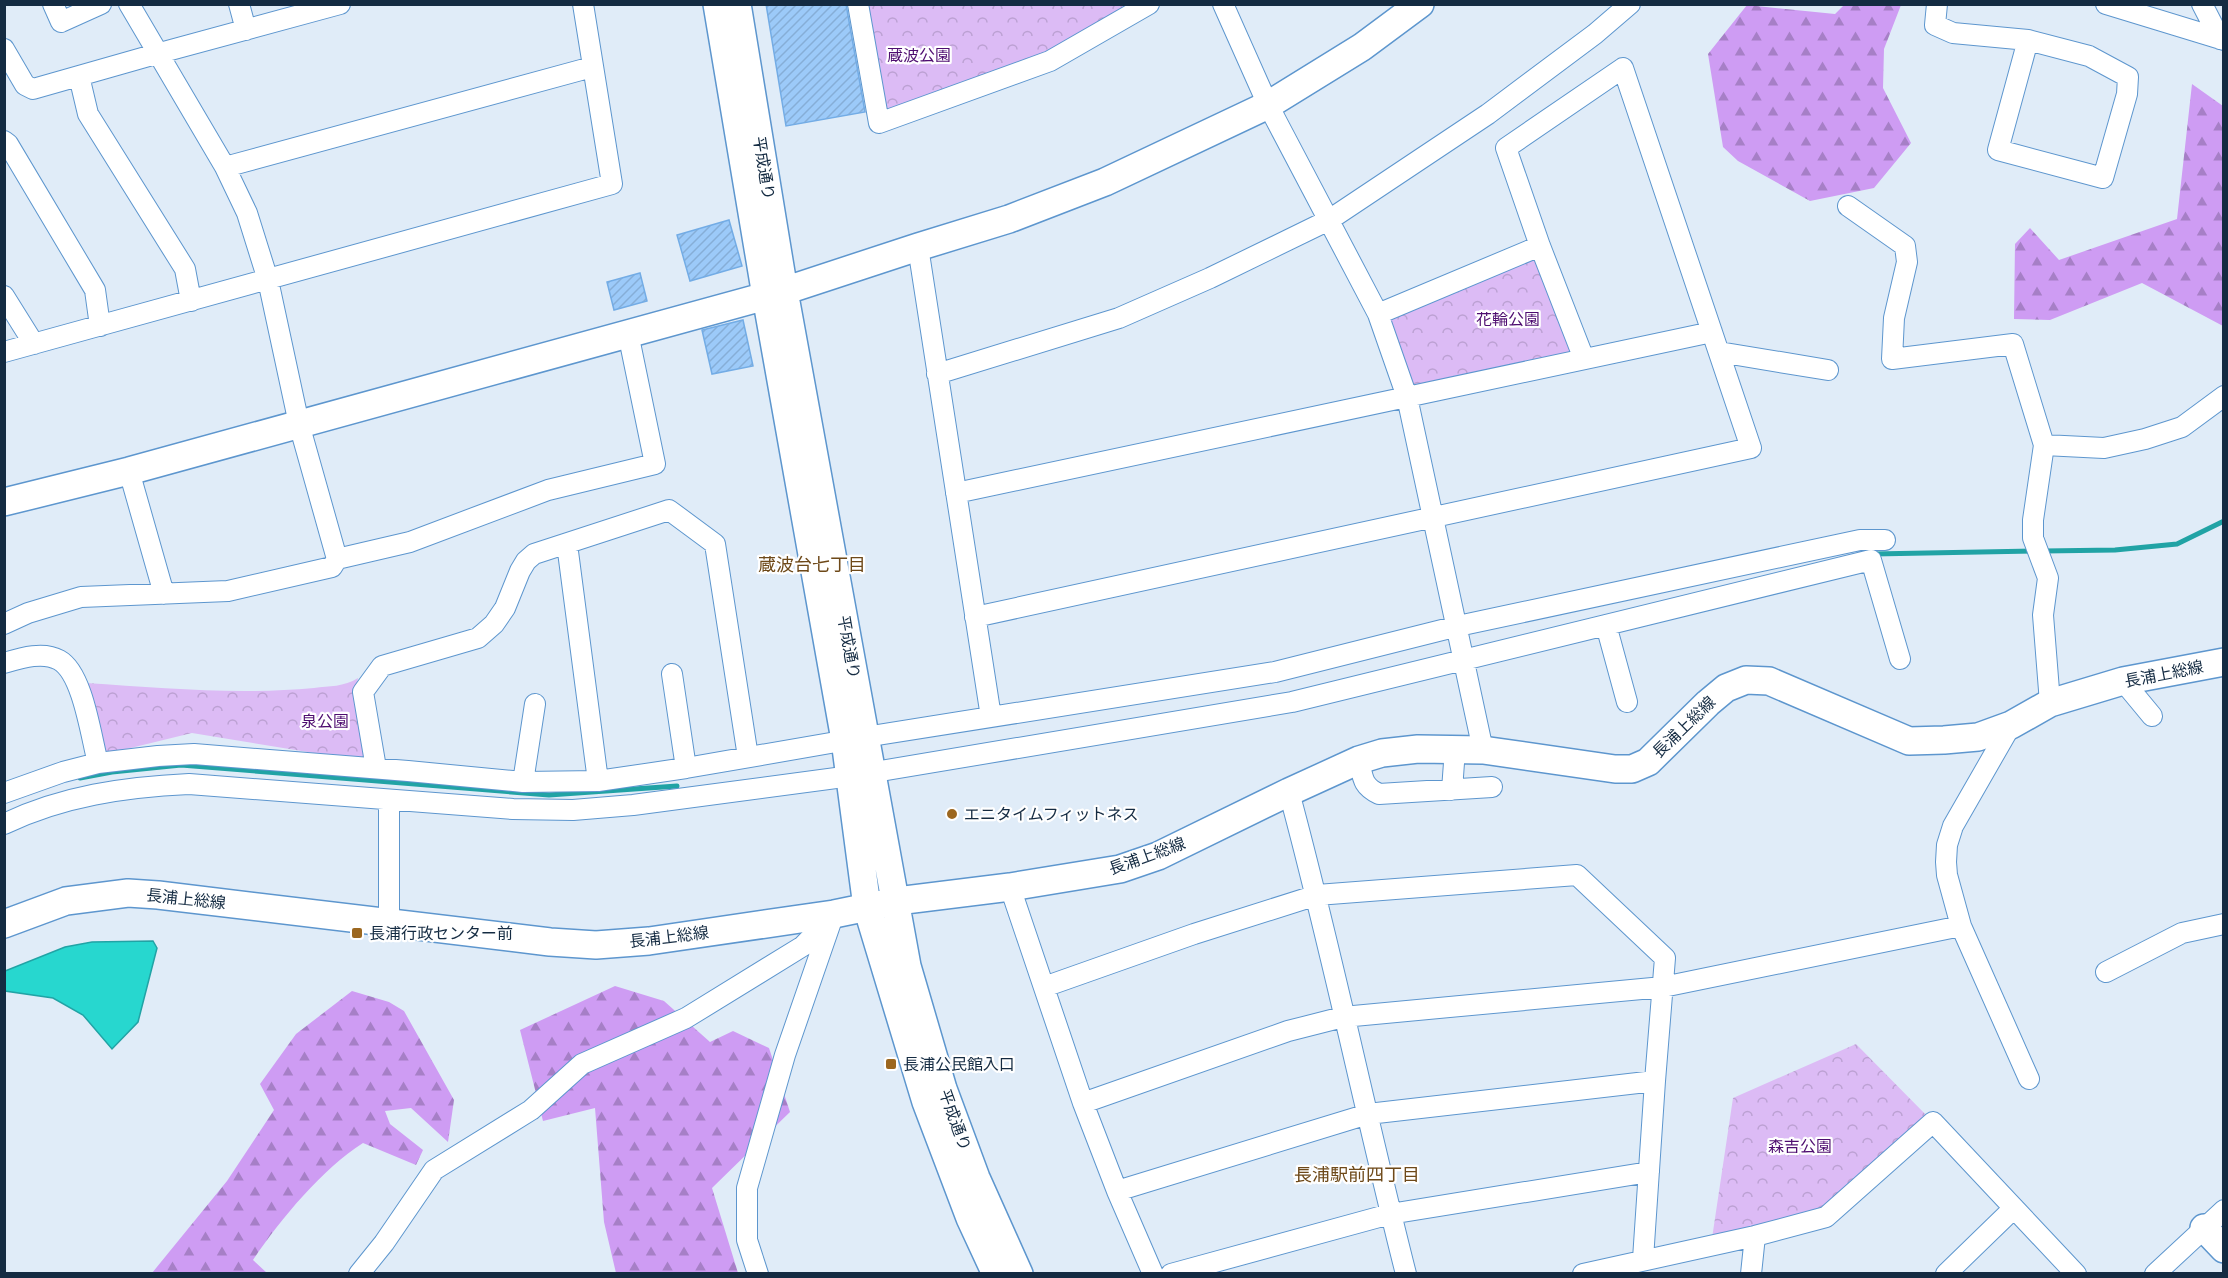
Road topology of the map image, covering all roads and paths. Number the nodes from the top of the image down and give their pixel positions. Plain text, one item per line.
1 (53, 4) edge
2 (101, 4) edge
3 (129, 4) edge
4 (239, 4) edge
5 (340, 4) edge
6 (583, 4) edge
7 (717, 4) edge
8 (737, 4) edge
9 (858, 4) edge
10 (1149, 4) edge
11 (1223, 4) edge
12 (1420, 4) edge
13 (1630, 4) edge
14 (1937, 4) edge
15 (2106, 4) edge
16 (2202, 4) edge
17 (246, 30) junction
18 (2222, 39) edge
19 (2028, 40) junction
20 (4, 49) edge
21 (156, 54) junction
22 (592, 67) junction
23 (78, 76) junction
24 (1268, 105) junction
25 (4, 141) edge
26 (225, 167) junction
27 (1848, 206) dead end
28 (1329, 220) junction
29 (1540, 246) junction
30 (918, 247) junction
31 (268, 280) junction
32 (775, 293) junction
33 (4, 296) edge
34 (191, 301) junction
35 (1378, 314) junction
36 (100, 326) junction
37 (1712, 332) junction
38 (628, 333) junction
39 (34, 344) junction
40 (4, 352) edge
41 (1719, 352) junction
42 (1584, 359) junction
43 (1828, 370) dead end
44 (937, 374) junction
45 (2223, 396) edge
46 (1407, 397) junction
47 (300, 424) junction
48 (2044, 445) junction
49 (129, 471) junction
50 (956, 493) junction
51 (4, 502) edge
52 (1434, 517) junction
53 (1885, 540) dead end
54 (567, 544) junction
55 (337, 559) junction
56 (164, 594) junction
57 (975, 617) junction
58 (4, 624) edge
59 (1606, 625) junction
60 (1458, 626) junction
61 (1464, 659) junction
62 (1900, 659) dead end
63 (2223, 662) edge
64 (4, 663) edge
65 (672, 674) dead end
66 (2123, 681) junction
67 (1627, 702) dead end
68 (2050, 703) junction
69 (535, 704) dead end
70 (2152, 716) dead end
71 (991, 717) junction
72 (2011, 725) junction
73 (855, 739) junction
74 (1455, 749) junction
75 (1483, 750) junction
76 (748, 757) junction
77 (1359, 760) junction
78 (98, 763) junction
79 (376, 768) junction
80 (686, 768) junction
81 (408, 771) junction
82 (861, 774) junction
83 (597, 782) junction
84 (523, 783) junction
85 (1492, 787) dead end
86 (1452, 790) junction
87 (1289, 792) junction
88 (4, 793) edge
89 (398, 801) junction
90 (4, 824) edge
91 (1010, 887) junction
92 (1317, 895) junction
93 (897, 901) junction
94 (867, 907) junction
95 (834, 914) junction
96 (4, 924) edge
97 (389, 924) junction
98 (2223, 924) edge
99 (1961, 926) junction
100 (2106, 972) dead end
101 (1044, 987) junction
102 (1664, 987) junction
103 (1343, 1017) junction
104 (2029, 1079) dead end
105 (1655, 1081) junction
106 (1083, 1103) junction
107 (1368, 1114) junction
108 (1649, 1172) junction
109 (1117, 1191) junction
110 (2014, 1208) junction
111 (1390, 1214) junction
112 (2214, 1219) edge
113 (1755, 1236) junction
114 (2223, 1249) edge
115 (1643, 1259) junction
116 (359, 1274) edge
117 (758, 1274) edge
118 (996, 1274) edge
119 (1018, 1274) edge
120 (1153, 1274) edge
121 (1171, 1274) edge
122 (1406, 1274) edge
123 (1583, 1274) edge
124 (1751, 1274) edge
125 (1946, 1274) edge
126 (2076, 1274) edge
127 (2155, 1274) edge

1 - 2 street
3 - 21 street
4 - 17 street
5 - 17 street
6 - 22 street
7 - 32 street, 平成通り
8 - 32 street, 平成通り
9 - 10 street
11 - 24 street
12 - 24 street
13 - 28 street
14 - 19 street
15 - 18 street
16 - 18 street
17 - 21 street
19 - 19 street
20 - 23 street
21 - 23 street
21 - 26 street
22 - 26 street
22 - 31 street
23 - 34 street
24 - 28 street
24 - 30 street
25 - 36 street
26 - 31 street
27 - 48 street
28 - 35 street
28 - 44 street
29 - 35 street
29 - 37 street
29 - 42 street
30 - 32 street
30 - 44 street
31 - 34 street
31 - 47 street
32 - 38 street
32 - 73 street, 平成通り
33 - 39 street
34 - 36 street
35 - 46 street
36 - 39 street
37 - 41 street
37 - 42 street
38 - 47 street
38 - 55 street
39 - 40 street
41 - 43 street
41 - 52 street
42 - 46 street
44 - 50 street
45 - 48 street
46 - 50 street
46 - 52 street
47 - 49 street
47 - 55 street
48 - 68 street
49 - 51 street
49 - 56 street
50 - 57 street
52 - 57 street
52 - 60 street
53 - 60 street
54 - 76 street
54 - 79 street
54 - 83 street
55 - 56 street
56 - 58 street
57 - 71 street
59 - 61 street
59 - 62 street
59 - 67 street
60 - 61 street
60 - 71 street
61 - 75 street
61 - 82 street
63 - 66 street, 長浦上総線
64 - 78 street
65 - 80 street
66 - 68 street, 長浦上総線
66 - 70 street
68 - 72 street, 長浦上総線
69 - 84 street
71 - 73 street
72 - 75 street, 長浦上総線
72 - 99 street
73 - 76 street
73 - 82 street, 平成通り
74 - 75 street, 長浦上総線
74 - 77 street, 長浦上総線
74 - 86 street
76 - 80 street
77 - 86 street
77 - 87 street, 長浦上総線
78 - 79 street
78 - 88 street
79 - 81 street
80 - 83 street
81 - 84 street
81 - 89 street
82 - 89 street
82 - 93 street, 平成通り
82 - 94 street, 平成通り
83 - 84 street
85 - 86 street
87 - 91 street, 長浦上総線
87 - 92 street
89 - 90 street
89 - 97 street
91 - 93 street, 長浦上総線
91 - 101 street
92 - 101 street
92 - 102 street
92 - 103 street
93 - 94 street, 長浦上総線
93 - 119 street, 平成通り
94 - 95 street, 長浦上総線
94 - 118 street, 平成通り
95 - 97 street, 長浦上総線
95 - 116 street
95 - 117 street
96 - 97 street, 長浦上総線
98 - 100 street
99 - 102 street
99 - 104 street
101 - 106 street
102 - 103 street
102 - 105 street
103 - 106 street
103 - 107 street
105 - 107 street
105 - 108 street
106 - 109 street
107 - 109 street
107 - 111 street
108 - 111 street
108 - 115 street
109 - 120 street
110 - 113 street
110 - 125 street
110 - 126 street
111 - 121 street
111 - 122 street
112 - 114 street
112 - 127 street
113 - 115 street
113 - 124 street
115 - 123 street

